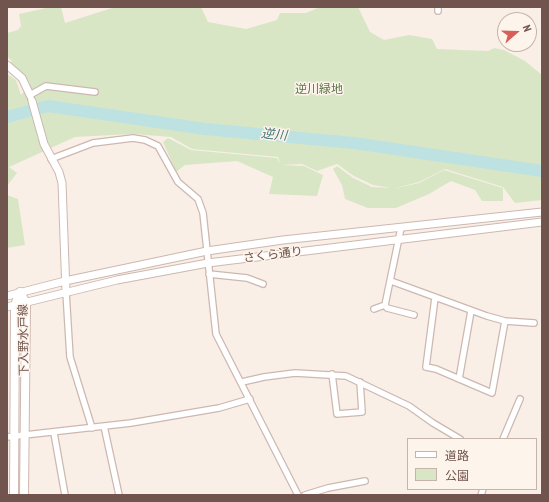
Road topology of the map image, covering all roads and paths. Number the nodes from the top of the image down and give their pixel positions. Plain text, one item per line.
1 (7, 65) edge
2 (95, 92) dead end
3 (31, 98) junction
4 (51, 159) junction
5 (542, 212) edge
6 (542, 222) edge
7 (401, 228) junction
8 (399, 239) junction
9 (207, 251) junction
10 (208, 264) junction
11 (209, 274) junction
12 (65, 281) junction
13 (391, 281) junction
14 (263, 284) dead end
15 (20, 292) junction
16 (66, 292) junction
17 (7, 296) edge
18 (435, 298) junction
19 (26, 303) junction
20 (385, 305) junction
21 (11, 306) edge
22 (374, 309) dead end
23 (471, 311) junction
24 (414, 315) dead end
25 (505, 321) junction
26 (534, 323) dead end
27 (332, 374) junction
28 (459, 379) junction
29 (242, 382) junction
30 (360, 382) junction
31 (250, 399) junction
32 (520, 399) dead end
33 (104, 426) junction
34 (92, 428) junction
35 (54, 433) junction
36 (24, 436) junction
37 (11, 437) edge
38 (458, 438) edge
39 (503, 438) edge
40 (365, 481) dead end
41 (14, 495) edge
42 (24, 495) edge
43 (65, 495) edge
44 (119, 495) edge
45 (298, 495) edge
46 (305, 495) edge

1 - 3 street
2 - 3 street
3 - 4 street
4 - 9 street
4 - 12 street
5 - 7 street, さくら通り
6 - 8 street, さくら通り
7 - 8 street
7 - 9 street, さくら通り
8 - 10 street, さくら通り
8 - 13 street
9 - 10 street
9 - 12 street, さくら通り
10 - 11 street
10 - 16 street, さくら通り
11 - 14 street
11 - 29 street
12 - 15 street, さくら通り
12 - 16 street
13 - 18 street
13 - 20 street
15 - 17 street, さくら通り
15 - 19 main road, 下入野水戸線
15 - 21 main road, 下入野水戸線
16 - 19 street, さくら通り
16 - 34 street
18 - 23 street
18 - 28 street
19 - 21 street, さくら通り
19 - 36 main road, 下入野水戸線
20 - 22 street
20 - 24 street
21 - 37 main road, 下入野水戸線
23 - 25 street
23 - 28 street
25 - 26 street
25 - 28 street
27 - 29 street
27 - 30 street
27 - 30 street
29 - 31 street
30 - 38 street
31 - 33 street
31 - 45 street
32 - 39 street
33 - 34 street
33 - 44 street
34 - 35 street
35 - 36 street
35 - 43 street
36 - 37 street
36 - 42 main road, 下入野水戸線
37 - 41 main road, 下入野水戸線
40 - 46 street

